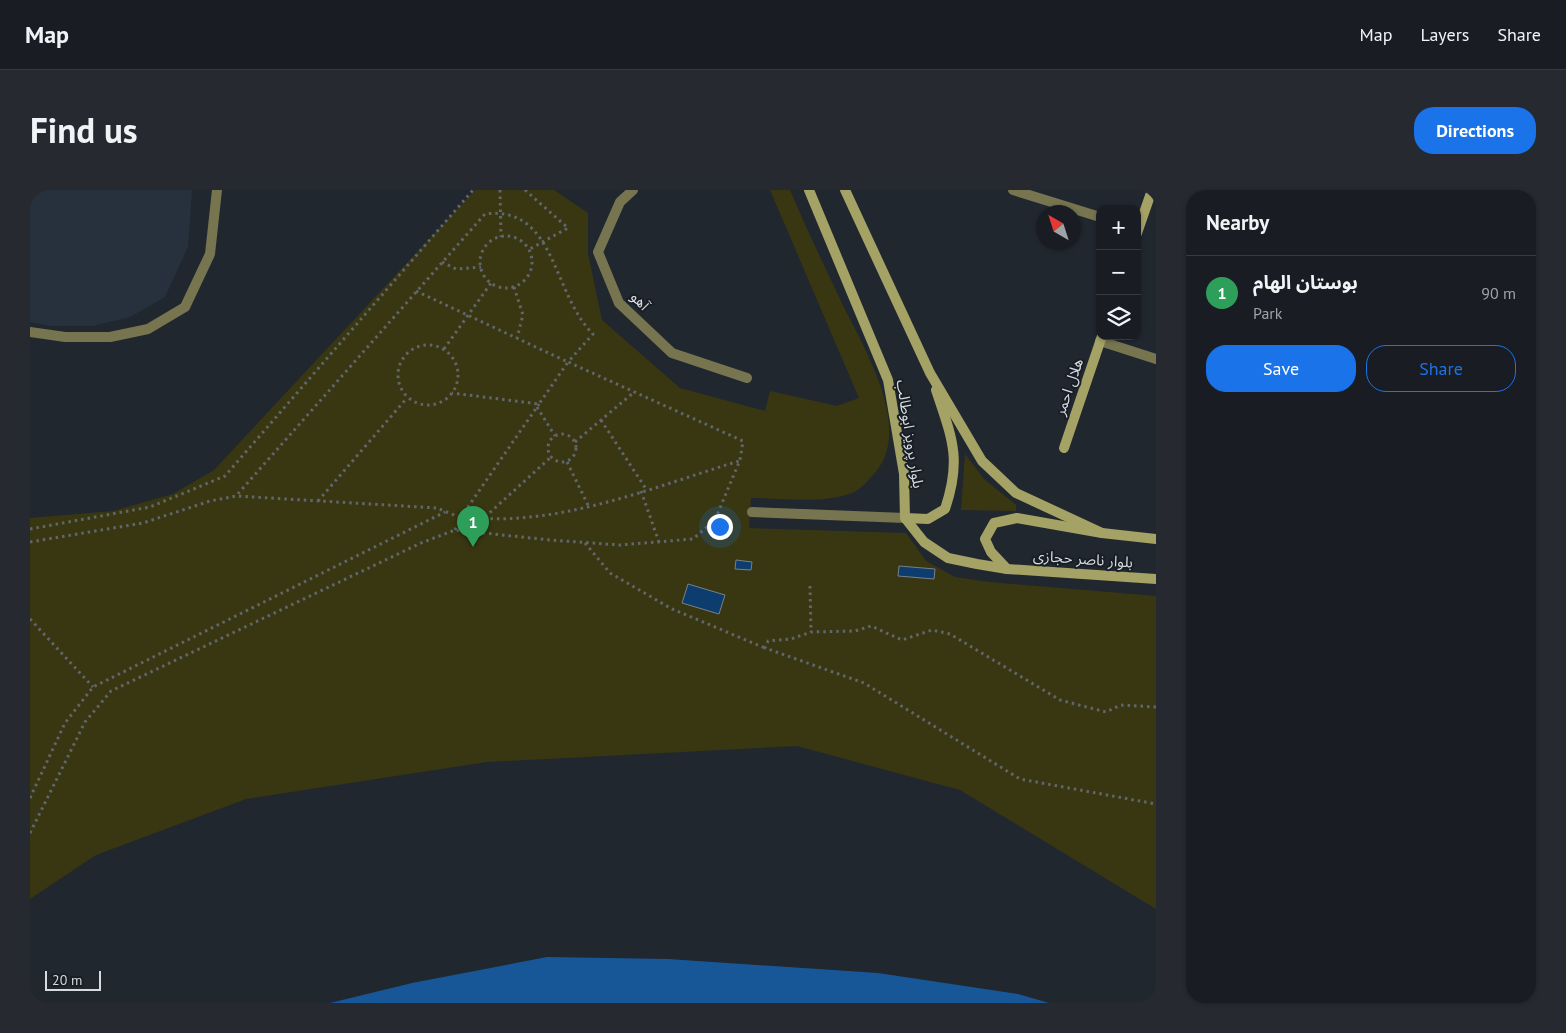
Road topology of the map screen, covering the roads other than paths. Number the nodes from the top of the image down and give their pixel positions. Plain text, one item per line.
1 (217, 190) edge
2 (633, 190) edge
3 (809, 190) edge
4 (845, 190) edge
5 (1014, 190) edge
6 (1152, 190) edge
7 (1096, 216) edge
8 (1141, 221) edge
9 (30, 332) edge
10 (1101, 340) edge
11 (1104, 340) edge
12 (1156, 359) edge
13 (930, 373) junction
14 (747, 378) dead end
15 (1064, 448) dead end
16 (752, 512) dead end
17 (905, 518) junction
18 (1102, 533) junction
19 (1156, 538) edge
20 (1008, 569) junction
21 (1156, 579) edge

1 - 9 street
2 - 14 street, آهو
3 - 17 main road, بلوار پرویز ابوطالب
4 - 13 main road, بلوار پرویز ابوطالب
5 - 7 street
6 - 8 main road
10 - 15 main road, هلال احمر
11 - 12 street
13 - 17 main road
13 - 18 main road, بلوار پرویز ابوطالب
16 - 17 street
17 - 20 main road
18 - 19 main road, بلوار ناصر حجازی
18 - 20 main road
20 - 21 main road, بلوار ناصر حجازی

